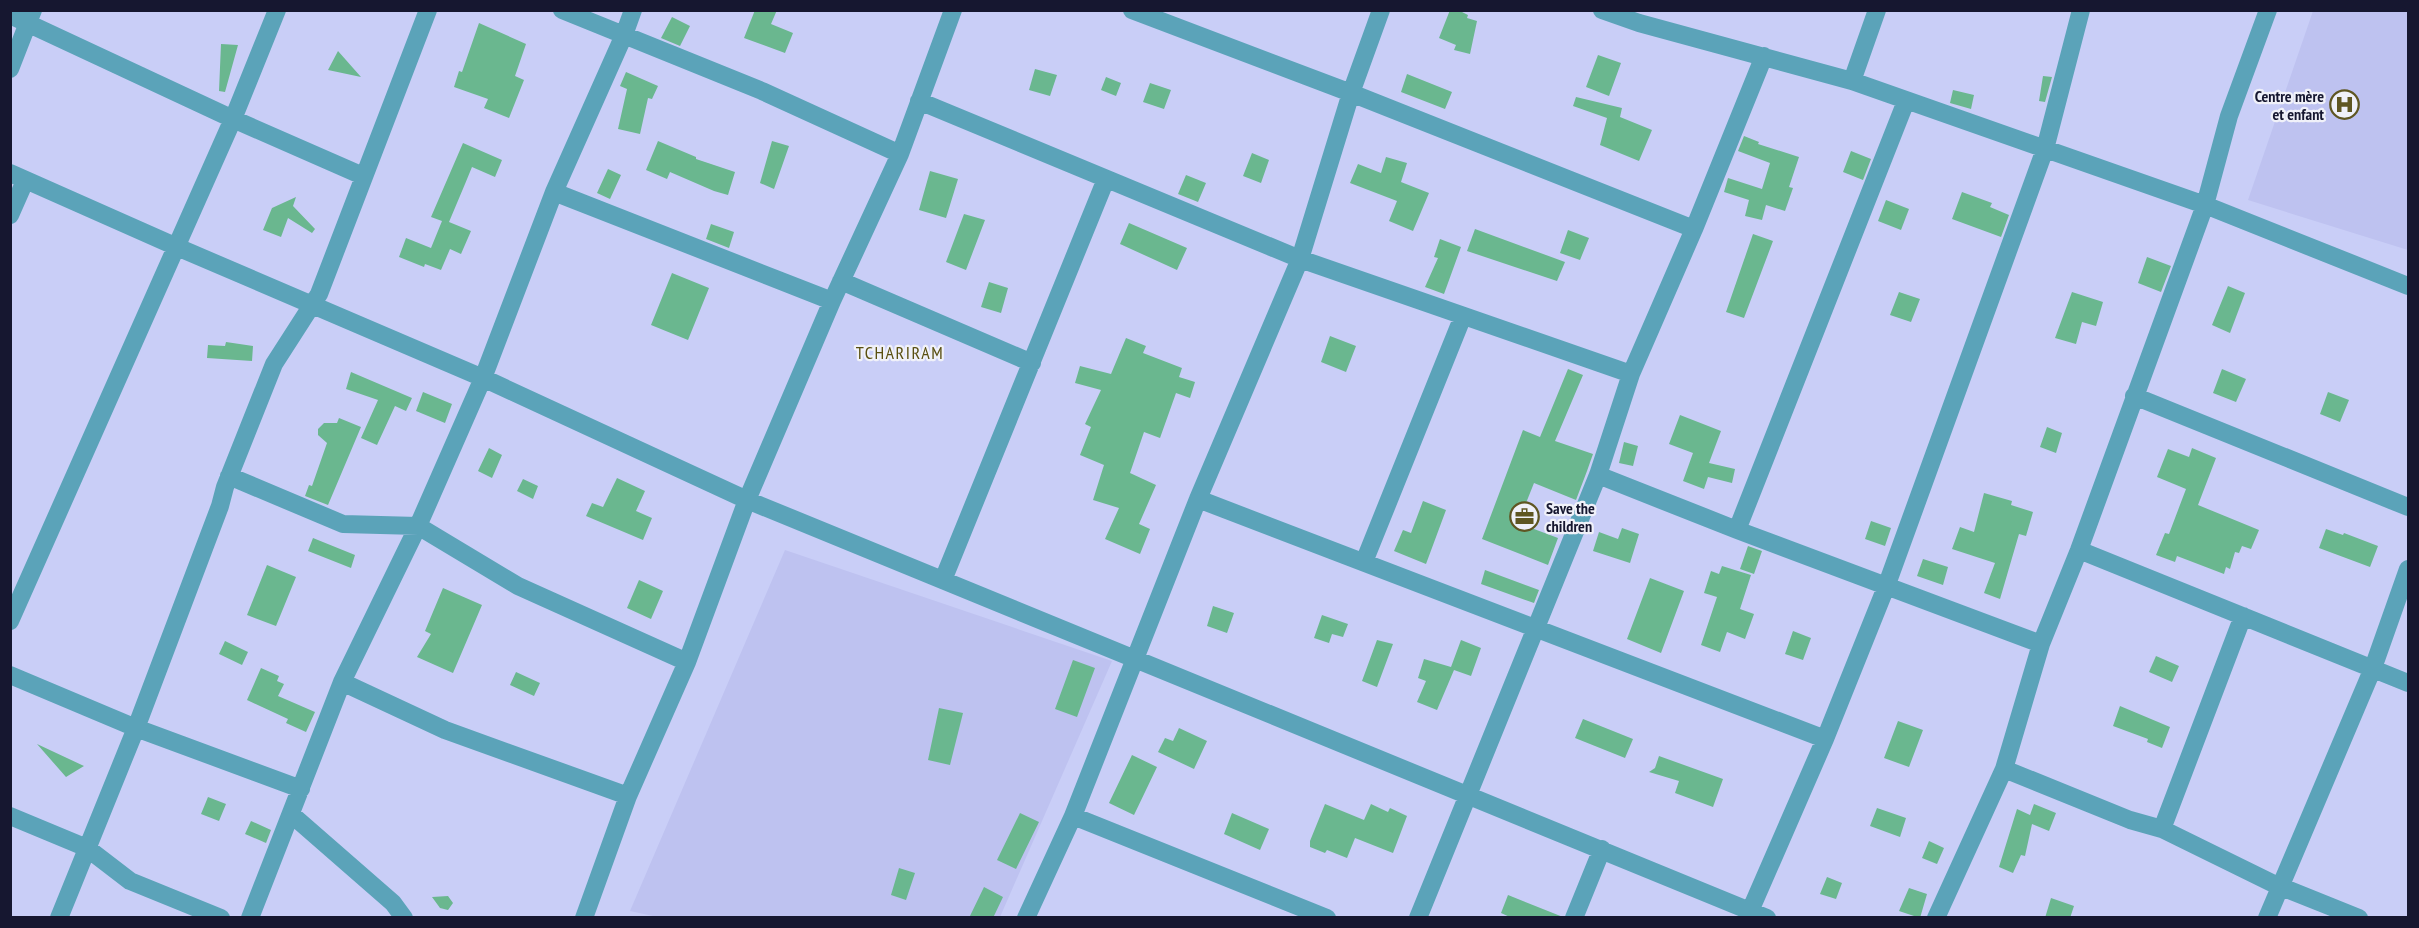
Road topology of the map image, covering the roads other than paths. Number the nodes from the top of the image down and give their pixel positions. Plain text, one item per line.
1 (277, 10) edge
2 (562, 10) edge
3 (633, 10) edge
4 (953, 10) edge
5 (1132, 10) edge
6 (1381, 10) edge
7 (1602, 10) edge
8 (1877, 10) edge
9 (2081, 10) edge
10 (2268, 10) edge
11 (421, 12) edge
12 (10, 15) edge
13 (31, 17) edge
14 (624, 35) junction
15 (1764, 56) junction
16 (10, 69) edge
17 (1852, 81) junction
18 (1350, 93) junction
19 (919, 101) junction
20 (1906, 101) junction
21 (233, 119) junction
22 (2045, 149) junction
23 (900, 154) junction
24 (363, 176) junction
25 (18, 177) edge
26 (1106, 179) junction
27 (554, 192) junction
28 (2205, 205) junction
29 (10, 215) edge
30 (1694, 229) junction
31 (177, 247) junction
32 (1300, 260) junction
33 (842, 281) junction
34 (2409, 285) edge
35 (832, 301) junction
36 (312, 305) junction
37 (1462, 316) junction
38 (1032, 363) junction
39 (1631, 374) junction
40 (483, 378) junction
41 (2134, 396) junction
42 (1598, 475) junction
43 (229, 476) junction
44 (1198, 499) junction
45 (747, 500) junction
46 (2409, 507) edge
47 (418, 526) junction
48 (1737, 530) junction
49 (2079, 550) junction
50 (1364, 562) junction
51 (2409, 569) edge
52 (943, 580) junction
53 (1886, 587) junction
54 (2243, 616) junction
55 (10, 621) edge
56 (1537, 628) junction
57 (2041, 644) junction
58 (1137, 659) junction
59 (687, 662) junction
60 (2373, 668) junction
61 (10, 675) edge
62 (342, 682) junction
63 (2409, 682) edge
64 (136, 728) junction
65 (1825, 739) junction
66 (2004, 769) junction
67 (301, 789) junction
68 (1469, 795) junction
69 (628, 796) junction
70 (291, 814) junction
71 (10, 816) edge
72 (1073, 816) junction
73 (2162, 829) junction
74 (87, 848) junction
75 (1602, 849) junction
76 (2280, 886) junction
77 (1754, 915) edge
78 (59, 918) edge
79 (221, 918) edge
80 (250, 918) edge
81 (404, 918) edge
82 (584, 918) edge
83 (1026, 918) edge
84 (1327, 918) edge
85 (1418, 918) edge
86 (1574, 918) edge
87 (1936, 918) edge
88 (2267, 918) edge
89 (2359, 918) edge

1 - 21 street
2 - 14 street
3 - 14 street
4 - 19 street
5 - 18 street
6 - 18 street
7 - 15 street
8 - 17 street
9 - 22 street
10 - 28 street
11 - 24 street
12 - 13 street
13 - 16 street
13 - 21 street
14 - 23 street
14 - 27 street
15 - 17 street
15 - 30 street
17 - 20 street
18 - 30 street
18 - 32 street
19 - 23 street
19 - 26 street
20 - 22 street
20 - 48 street
21 - 24 street
21 - 31 street
22 - 28 street
22 - 53 street
23 - 33 street
24 - 36 street
25 - 29 street
25 - 31 street
26 - 32 street
26 - 38 street
27 - 35 street
27 - 40 street
28 - 34 street
28 - 41 street
30 - 39 street
31 - 36 street
31 - 55 street
32 - 37 street
32 - 44 street
33 - 35 street
33 - 38 street
35 - 45 street
36 - 40 street
36 - 43 street
37 - 39 street
37 - 50 street
38 - 52 street
39 - 42 street
40 - 45 street
40 - 47 street
41 - 46 street
41 - 49 street
42 - 48 street
42 - 56 street
43 - 47 street
43 - 64 street
44 - 50 street
44 - 58 street
45 - 52 street
45 - 59 street
47 - 59 street
47 - 62 street
48 - 53 street
49 - 54 street
49 - 57 street
50 - 56 street
51 - 60 street
52 - 58 street
53 - 57 street
53 - 65 street
54 - 60 street
54 - 73 street
56 - 65 street
56 - 68 street
57 - 66 street
58 - 68 street
58 - 72 street
59 - 69 street
60 - 63 street
60 - 76 street
61 - 64 street
62 - 67 street
62 - 69 street
64 - 67 street
64 - 74 street
65 - 77 street
66 - 73 street
66 - 87 street
67 - 70 street
68 - 75 street
68 - 85 street
69 - 82 street
70 - 80 street
70 - 81 street
71 - 74 street
72 - 83 street
72 - 84 street
73 - 76 street
74 - 78 street
74 - 79 street
75 - 77 street
75 - 86 street
76 - 88 street
76 - 89 street

